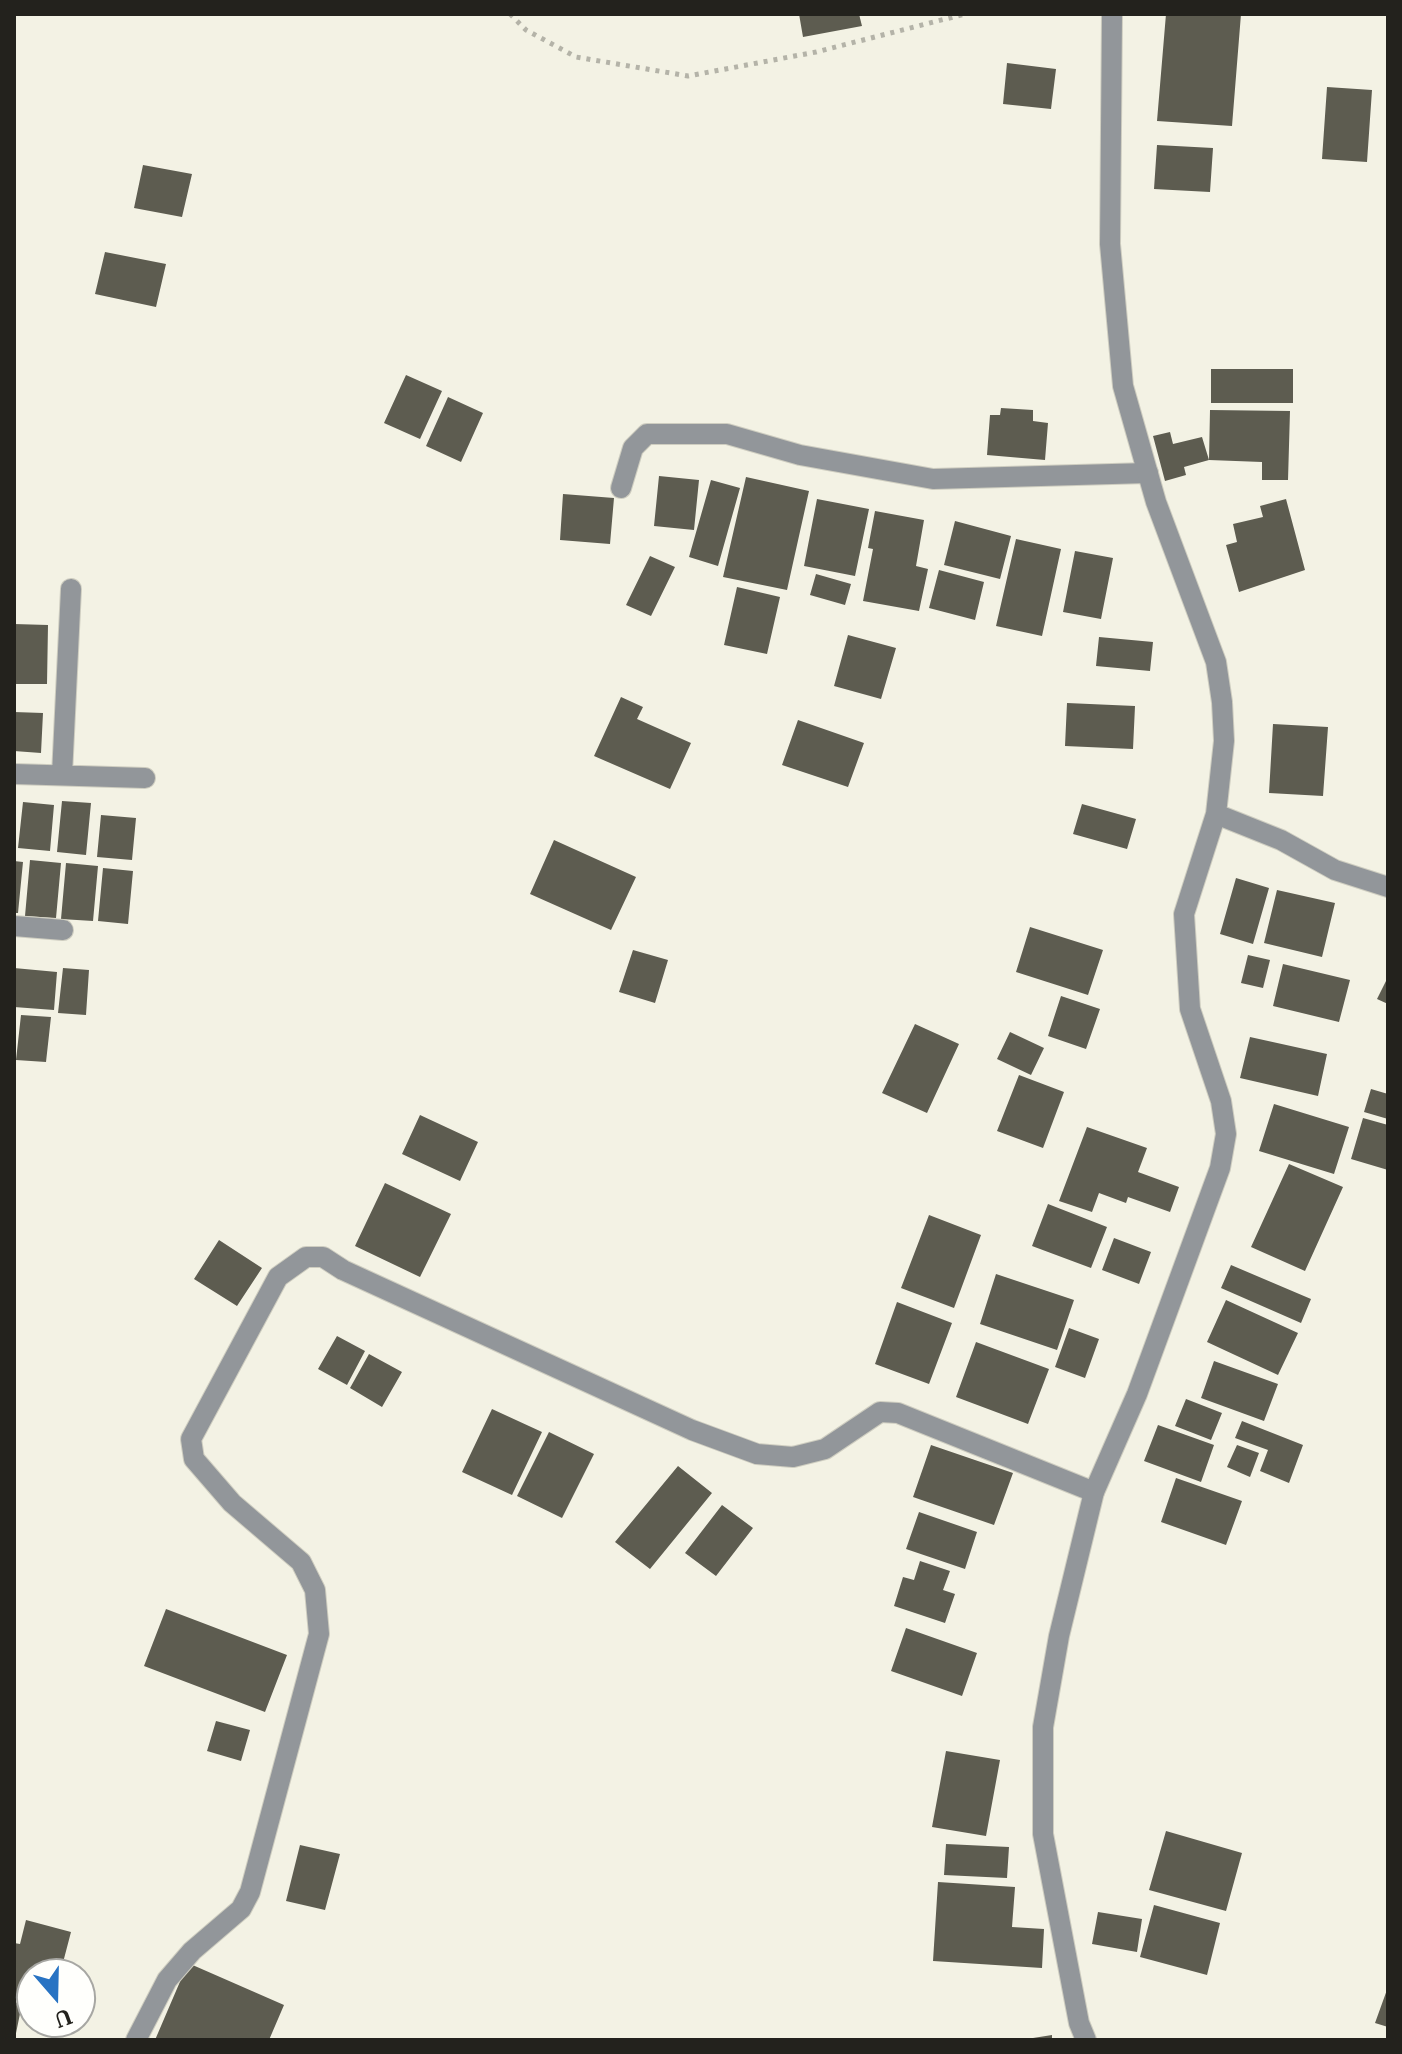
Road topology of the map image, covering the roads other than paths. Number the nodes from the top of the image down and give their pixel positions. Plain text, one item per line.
1 (1112, 14) edge
2 (1148, 473) junction
3 (621, 488) dead end
4 (71, 589) dead end
5 (14, 774) edge
6 (62, 775) junction
7 (145, 778) dead end
8 (1216, 814) junction
9 (1388, 887) edge
10 (14, 926) edge
11 (63, 930) dead end
12 (1094, 1492) junction
13 (136, 2040) edge
14 (1086, 2040) edge

1 - 2 street
2 - 3 street
2 - 8 street
4 - 6 street
5 - 6 street
6 - 7 street
8 - 9 street
8 - 12 street
10 - 11 street
12 - 13 street
12 - 14 street

